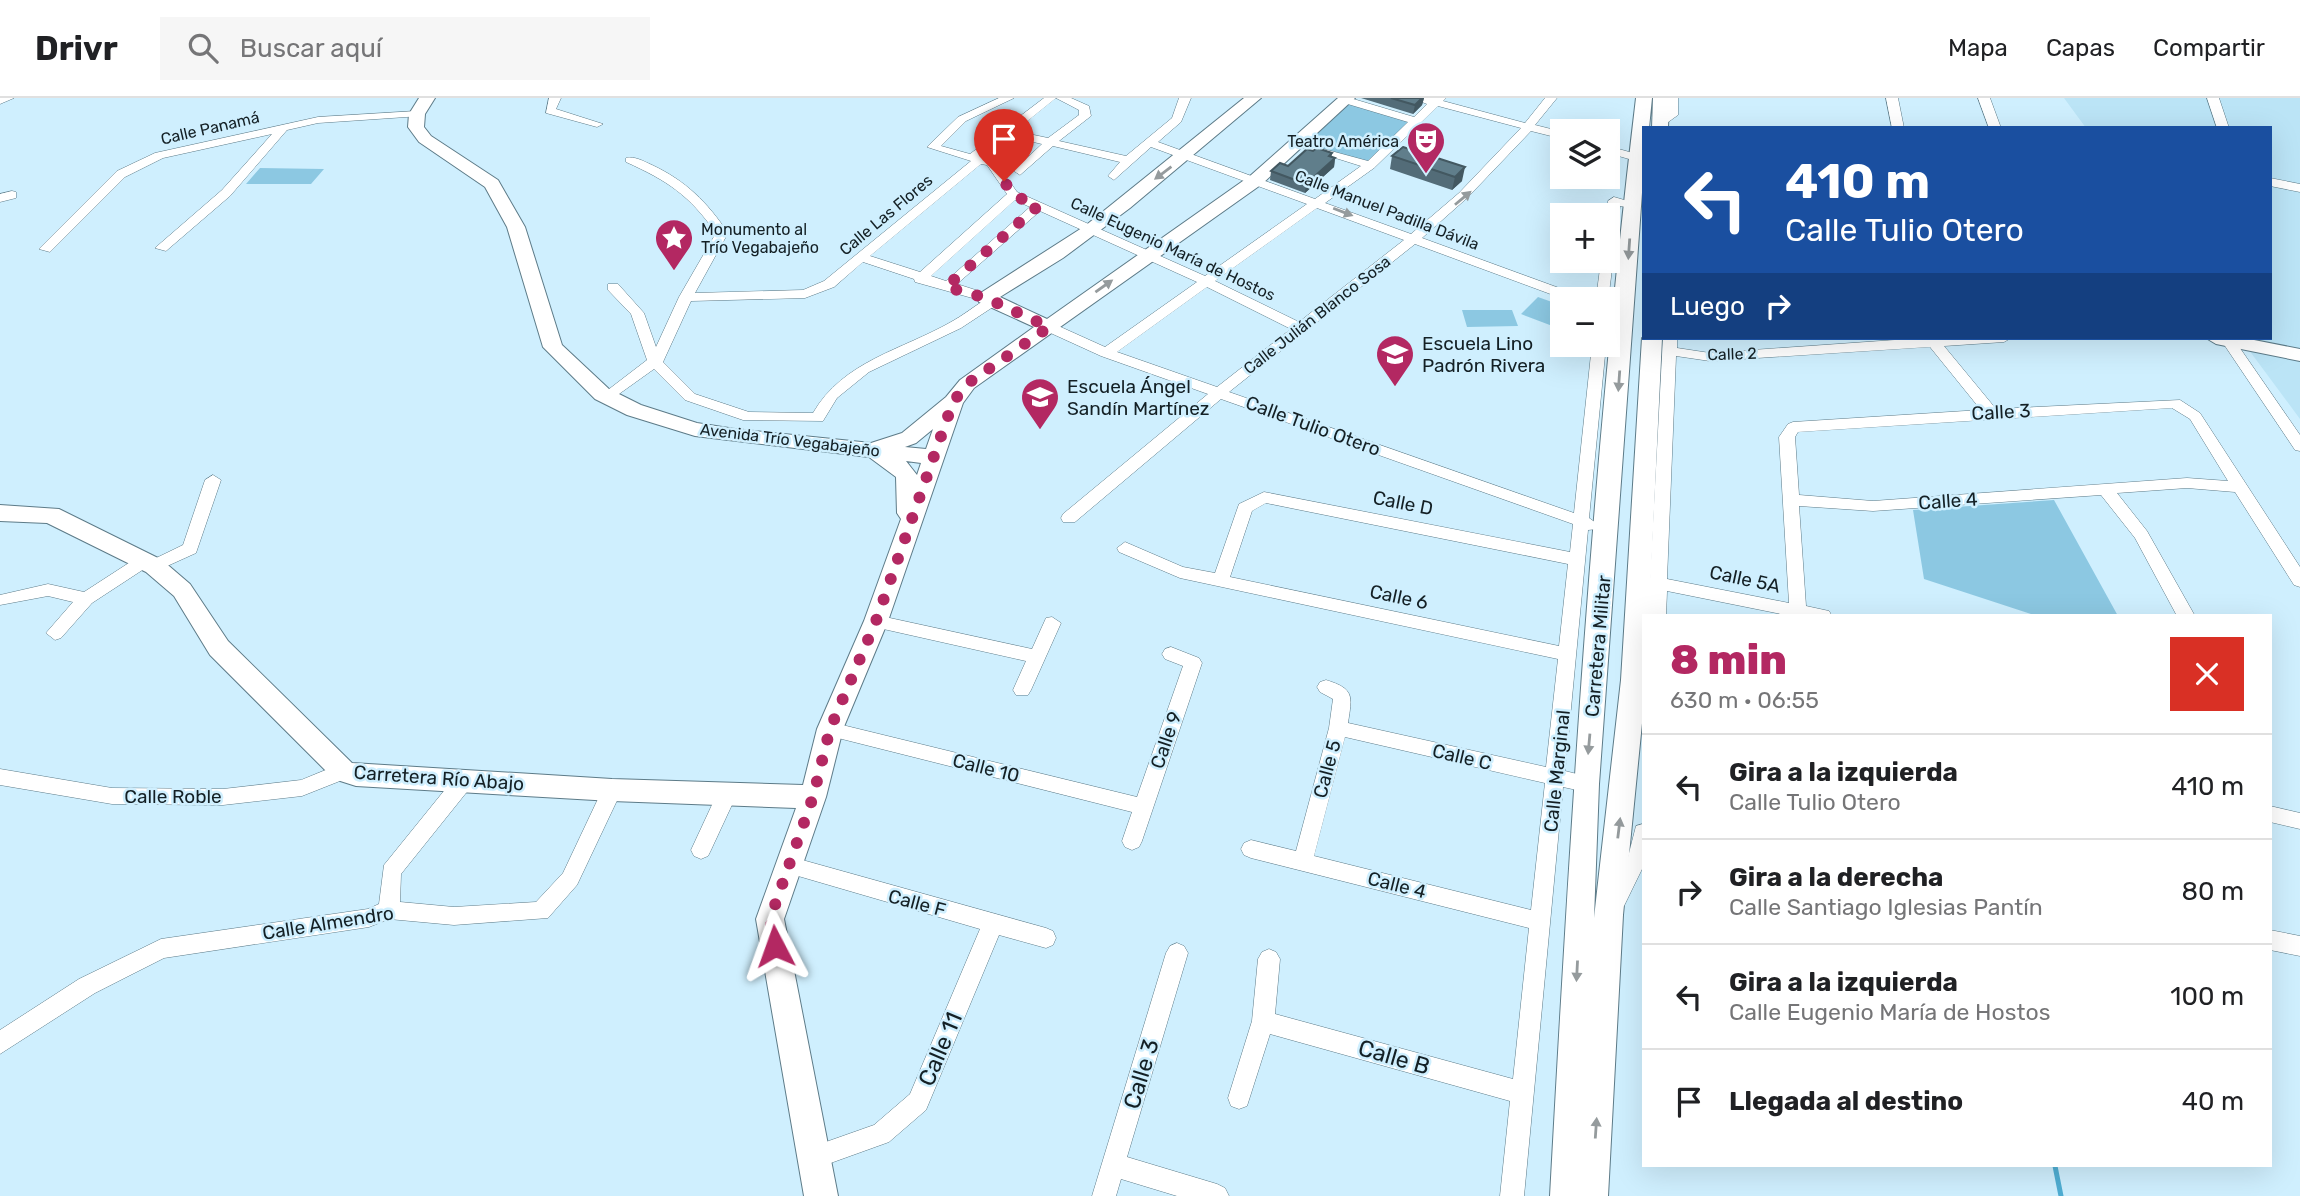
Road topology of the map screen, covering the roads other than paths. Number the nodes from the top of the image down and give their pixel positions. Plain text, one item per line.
1 (8, 98) edge
2 (555, 98) edge
3 (1008, 98) edge
4 (1051, 98) edge
5 (1062, 98) edge
6 (1185, 98) edge
7 (1253, 98) edge
8 (1418, 98) edge
9 (1551, 98) edge
10 (1644, 98) edge
11 (1661, 98) edge
12 (1672, 98) edge
13 (1892, 98) edge
14 (1984, 98) edge
15 (2213, 98) edge
16 (1346, 99) edge
17 (1438, 100) edge
18 (0, 101) edge
19 (421, 106) edge
20 (1416, 121) junction
21 (597, 124) dead end
22 (1660, 125) edge
23 (1642, 126) edge
24 (1898, 126) edge
25 (1994, 126) edge
26 (2222, 126) edge
27 (1531, 127) junction
28 (283, 128) junction
29 (1642, 128) edge
30 (1005, 132) junction
31 (1550, 132) edge
32 (1052, 142) junction
33 (1151, 143) junction
34 (1298, 143) junction
35 (1620, 152) edge
36 (1187, 155) junction
37 (977, 158) junction
38 (1640, 158) edge
39 (630, 160) dead end
40 (1128, 160) junction
41 (1370, 165) junction
42 (1020, 171) dead end
43 (1114, 176) dead end
44 (1256, 180) junction
45 (2272, 182) edge
46 (2300, 188) edge
47 (1013, 195) junction
48 (1316, 202) junction
49 (1614, 203) edge
50 (1632, 204) junction
51 (1038, 206) junction
52 (1091, 228) junction
53 (1414, 240) junction
54 (161, 248) dead end
55 (44, 249) dead end
56 (1150, 254) junction
57 (863, 258) junction
58 (919, 279) junction
59 (1204, 281) junction
60 (946, 287) junction
61 (1620, 287) edge
62 (613, 288) dead end
63 (1550, 290) edge
64 (686, 297) junction
65 (988, 300) junction
66 (1049, 327) junction
67 (1300, 328) junction
68 (1932, 340) edge
69 (2223, 340) edge
70 (2227, 340) edge
71 (1664, 342) edge
72 (1106, 353) junction
73 (2300, 355) edge
74 (1599, 357) edge
75 (1612, 357) edge
76 (654, 362) junction
77 (1218, 393) junction
78 (607, 396) junction
79 (953, 402) junction
80 (1647, 408) junction
81 (1991, 413) junction
82 (2300, 446) edge
83 (871, 450) junction
84 (935, 457) junction
85 (213, 480) dead end
86 (2240, 487) junction
87 (2105, 489) junction
88 (1792, 499) junction
89 (0, 513) edge
90 (1069, 518) dead end
91 (1595, 526) junction
92 (905, 540) junction
93 (1125, 548) dead end
94 (1578, 560) junction
95 (149, 563) junction
96 (1221, 579) junction
97 (2300, 581) edge
98 (1658, 583) junction
99 (86, 599) junction
100 (3, 600) dead end
101 (1798, 611) junction
102 (1657, 614) edge
103 (1813, 614) edge
104 (2185, 614) edge
105 (876, 621) junction
106 (1052, 622) dead end
107 (55, 633) dead end
108 (1171, 654) dead end
109 (1569, 655) junction
110 (1035, 656) junction
111 (1634, 680) junction
112 (1326, 687) dead end
113 (1022, 690) dead end
114 (830, 729) junction
115 (1338, 729) junction
116 (343, 771) junction
117 (0, 777) edge
118 (1557, 779) junction
119 (463, 782) junction
120 (1586, 784) junction
121 (612, 790) junction
122 (727, 794) junction
123 (813, 797) junction
124 (1143, 807) junction
125 (2272, 814) edge
126 (2300, 821) edge
127 (1642, 837) edge
128 (1132, 841) dead end
129 (1251, 849) dead end
130 (701, 850) dead end
131 (1303, 861) junction
132 (788, 864) junction
133 (389, 910) junction
134 (1609, 915) junction
135 (1542, 922) junction
136 (993, 924) junction
137 (1046, 938) dead end
138 (2272, 940) edge
139 (2300, 946) edge
140 (1177, 953) dead end
141 (1269, 959) dead end
142 (1263, 1021) junction
143 (0, 1043) edge
144 (1524, 1094) junction
145 (1239, 1098) dead end
146 (814, 1157) junction
147 (1113, 1165) junction
148 (821, 1196) edge
149 (1104, 1196) edge
150 (1217, 1196) edge
151 (1512, 1196) edge
152 (1567, 1196) edge
153 (1591, 1196) edge

1 - 18 street
2 - 21 street
3 - 37 street
4 - 30 street, Calle Las Flores
5 - 32 street
6 - 33 street
7 - 36 street
8 - 17 street
9 - 27 street, Calle Julián Blanco Sosa
10 - 23 street, Carretera Militar
11 - 22 street
12 - 22 street
13 - 24 street
14 - 25 street
15 - 26 street
16 - 20 street
16 - 34 street
17 - 20 street
17 - 27 street
19 - 28 street, Calle Panamá
19 - 78 street, Avenida Trío Vegabajeño
20 - 41 street
27 - 31 street
53 -> 27 street, Calle Julián Blanco Sosa
28 - 54 street
28 - 55 street, Calle Panamá
29 - 38 street, Carretera Militar
30 - 32 street
30 - 37 street, Calle Las Flores
32 - 40 street
32 - 42 street
33 - 36 street, Calle Manuel Padilla Dávila
33 - 40 street
34 - 41 street
34 - 44 street
35 - 38 street
36 - 44 street, Calle Manuel Padilla Dávila
36 -> 52 street
37 - 47 street
37 - 57 street, Calle Las Flores
38 - 50 street, Carretera Militar
39 - 64 street
40 - 43 street
41 - 48 street
44 - 48 street, Calle Manuel Padilla Dávila
44 - 56 street
45 - 46 street
47 - 51 street, Calle Eugenio María de Hostos
47 - 58 street
48 -> 53 street, Calle Manuel Padilla Dávila
48 - 59 street
49 - 50 street
50 -> 61 street, Carretera Militar
51 - 52 street, Calle Eugenio María de Hostos
51 - 60 street
52 - 56 street, Calle Eugenio María de Hostos
52 - 65 street
53 - 63 street, Calle Manuel Padilla Dávila
53 - 67 street, Calle Julián Blanco Sosa
56 - 59 street, Calle Eugenio María de Hostos
66 -> 56 street
57 - 58 street, Calle Tulio Otero
57 - 64 street, Calle Las Flores
58 - 60 street, Calle Tulio Otero
59 - 67 street, Calle Eugenio María de Hostos
59 - 72 street
60 - 65 street, Calle Tulio Otero
62 - 76 street
64 - 76 street
65 - 66 street, Calle Tulio Otero
65 - 76 street
66 - 72 street, Calle Tulio Otero
66 - 79 street
67 - 77 street, Calle Julián Blanco Sosa
68 - 71 street, Calle 2
68 - 81 street
69 - 82 street
70 - 73 street
71 - 80 street, Carretera Militar
71 - 98 street
72 - 77 street, Calle Tulio Otero
74 - 91 street, Calle Marginal
75 -> 91 street, Carretera Militar
76 - 78 street
77 - 90 street, Calle Julián Blanco Sosa
77 - 91 street, Calle Tulio Otero
78 - 83 street, Avenida Trío Vegabajeño
79 - 83 street
79 - 84 street
80 - 91 street
80 - 111 street, Carretera Militar
81 - 86 street, Calle 3
81 - 88 street, Calle 3
83 - 84 street, Avenida Trío Vegabajeño
83 - 92 street
84 - 92 street
85 - 95 street
86 - 87 street, Calle 4
86 - 97 street, Calle 3
87 - 88 street, Calle 4
87 - 104 street
88 - 101 street, Calle 3
89 - 95 street, Carretera Río Abajo
91 - 94 street, Calle Marginal
91 - 111 street
91 -> 120 street, Carretera Militar
92 - 105 street
93 - 96 street, Calle 6
94 - 96 street, Calle D
94 - 109 street, Calle Marginal
95 - 99 street
95 - 116 street, Carretera Río Abajo
96 - 109 street, Calle 6
98 - 101 street, Calle 5A
98 - 102 street
99 - 100 street
99 - 107 street
101 - 103 street, Calle 5A
105 - 110 street
105 - 114 street
106 - 110 street
108 - 124 street, Calle 9
109 - 118 street, Calle Marginal
110 - 113 street
134 -> 111 street, Carretera Militar
112 - 115 street, Calle 5
114 - 123 street
114 - 124 street, Calle 10
115 - 118 street, Calle C
115 - 131 street, Calle 5
116 - 117 street, Calle Roble
116 - 119 street, Carretera Río Abajo
118 - 120 street, Calle C
118 - 135 street, Calle Marginal
119 - 121 street, Carretera Río Abajo
119 - 133 street
120 -> 152 street, Carretera Militar
121 - 122 street, Carretera Río Abajo
121 - 133 street, Calle Almendro
122 - 123 street, Carretera Río Abajo
122 - 130 street
123 - 132 street
124 - 128 street, Calle 9
125 - 126 street
127 - 134 street
129 - 131 street, Calle 4
131 - 135 street, Calle 4
132 - 136 street, Calle F
132 - 146 street
133 - 143 street, Calle Almendro
153 -> 134 street, Carretera Militar
135 - 144 street, Calle Marginal
136 - 137 street, Calle F
136 - 146 street, Calle 11
138 - 139 street
140 - 147 street, Calle 3
141 - 142 street
142 - 144 street, Calle B
142 - 145 street
144 - 151 street, Calle Marginal
146 - 148 street
147 - 149 street, Calle 3
147 - 150 street

